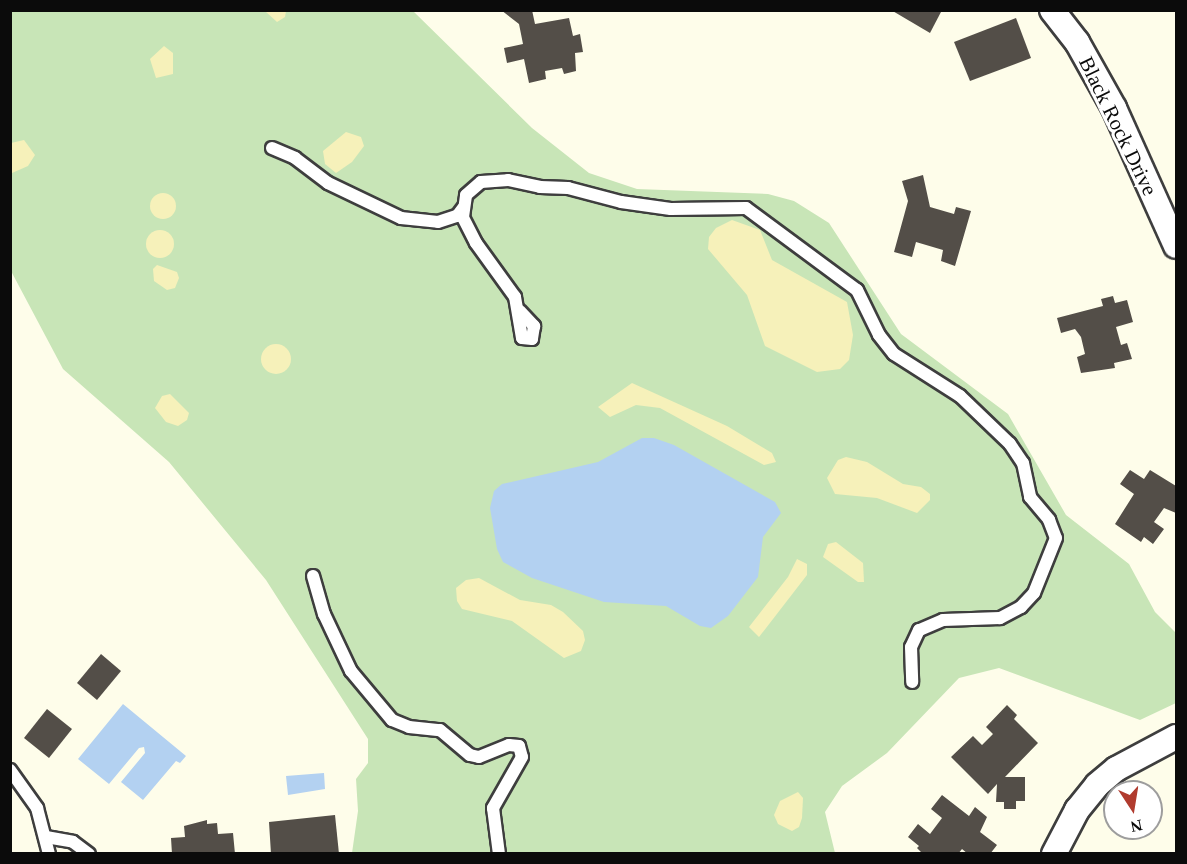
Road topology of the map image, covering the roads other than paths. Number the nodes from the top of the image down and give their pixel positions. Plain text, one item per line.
1 (1052, 10) edge
2 (272, 148) dead end
3 (463, 208) junction
4 (1176, 246) edge
5 (528, 323) dead end
6 (313, 576) dead end
7 (912, 682) dead end
8 (1176, 737) edge
9 (10, 770) edge
10 (46, 837) junction
11 (49, 854) edge
12 (89, 854) edge
13 (499, 854) edge
14 (1054, 854) edge

1 - 4 street, Black Rock Drive
2 - 3 lane
3 - 5 lane
3 - 7 lane
6 - 13 lane
8 - 14 street
9 - 10 lane
10 - 11 lane
10 - 12 lane

